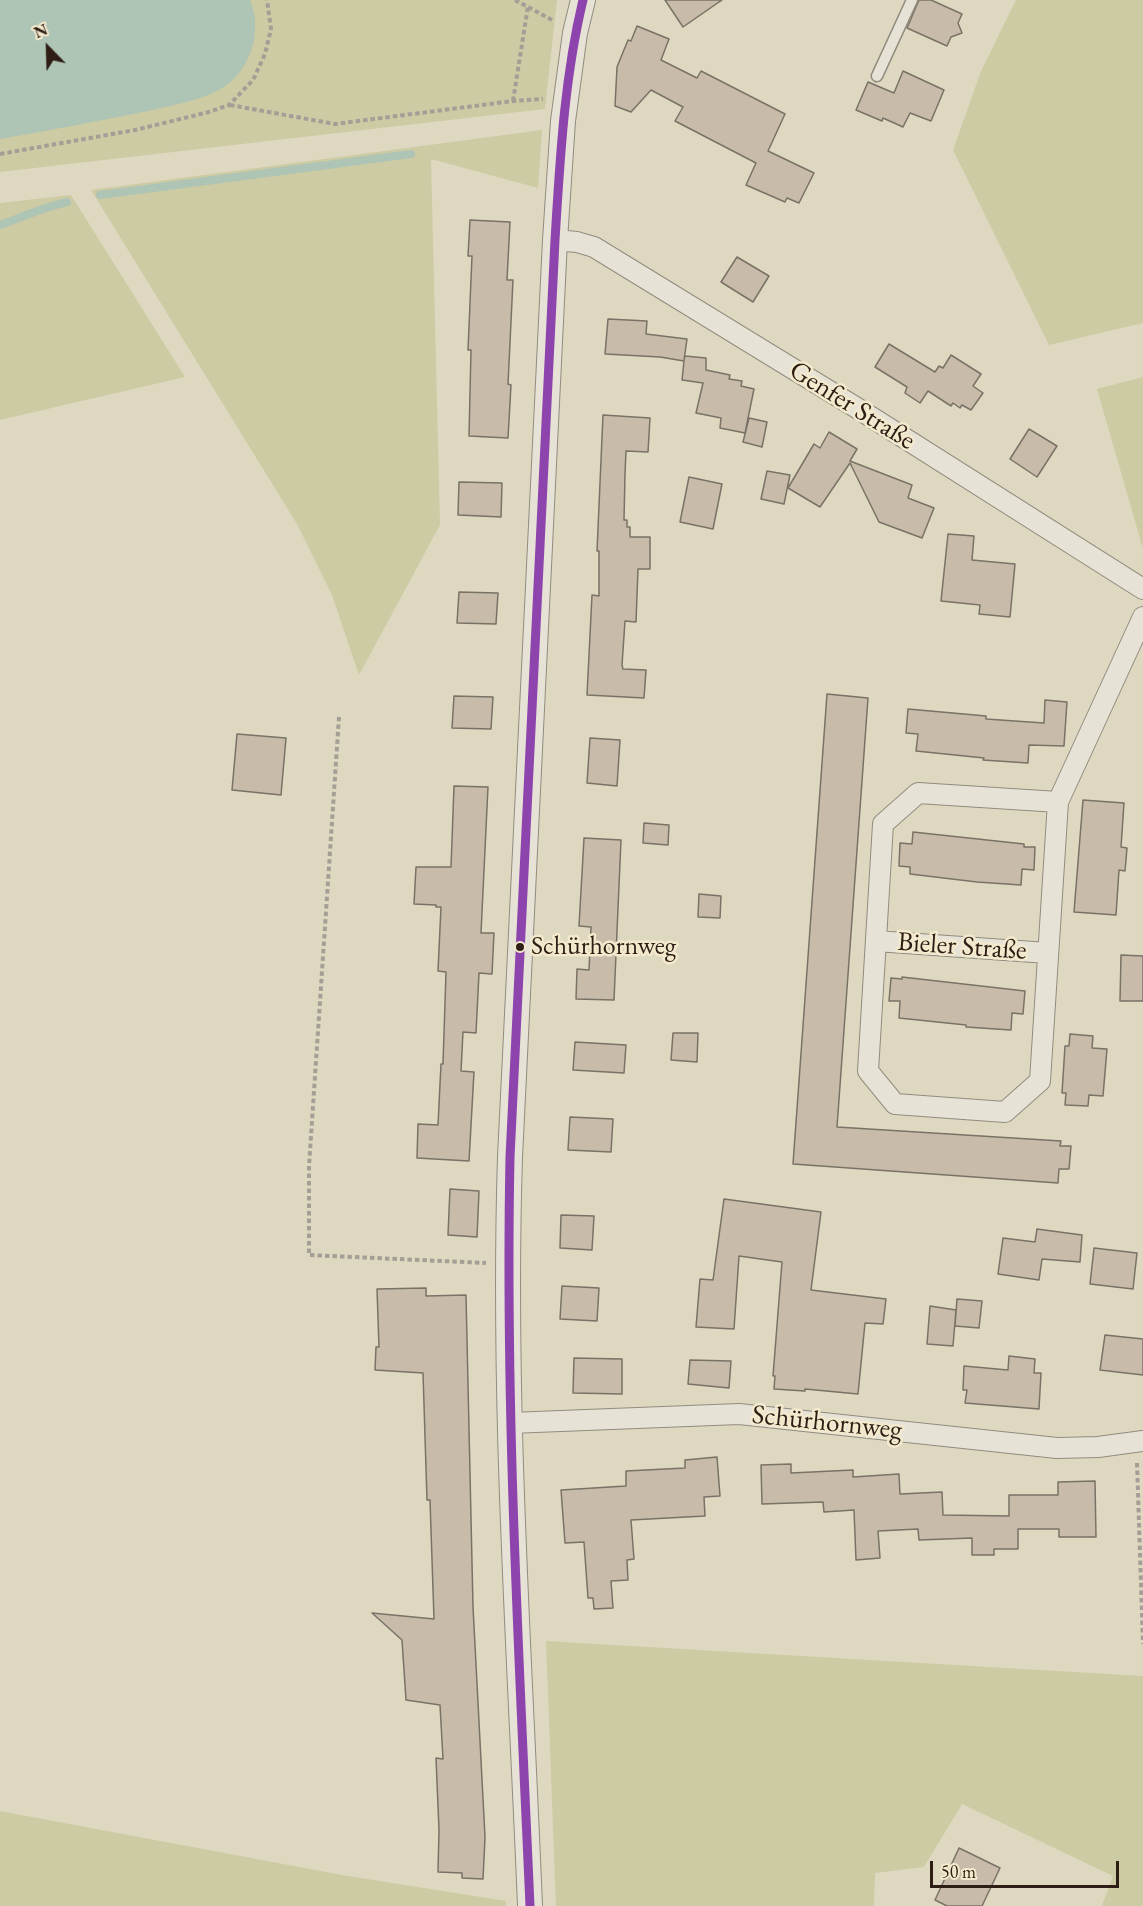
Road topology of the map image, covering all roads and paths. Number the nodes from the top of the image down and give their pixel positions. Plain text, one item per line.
1 (267, 0) edge
2 (274, 0) edge
3 (515, 0) edge
4 (912, 0) edge
5 (582, 1) edge
6 (269, 6) junction
7 (528, 6) junction
8 (575, 33) junction
9 (877, 76) dead end
10 (513, 100) junction
11 (566, 100) junction
12 (229, 105) junction
13 (0, 154) edge
14 (555, 240) junction
15 (1143, 589) edge
16 (1143, 617) edge
17 (339, 717) dead end
18 (1058, 802) junction
19 (876, 941) junction
20 (1048, 953) junction
21 (507, 1262) junction
22 (510, 1423) junction
23 (1140, 1442) edge
24 (1143, 1644) edge
25 (530, 1906) edge

1 - 6 path
2 - 6 path
3 - 7 path
4 - 9 lane
5 - 8 street
6 - 12 path
7 - 8 path
7 - 10 path
8 - 11 street
10 - 11 path
10 - 12 path
11 - 14 street
12 - 13 path
14 - 15 street, Genfer Straße
14 - 21 street
16 - 18 street, Bieler Straße
17 - 21 path
18 - 19 street, Bieler Straße
18 - 20 street, Bieler Straße
19 - 20 street, Bieler Straße
19 - 20 street, Bieler Straße
21 - 22 street
22 - 23 street, Schürhornweg
22 - 25 street
23 - 24 path

